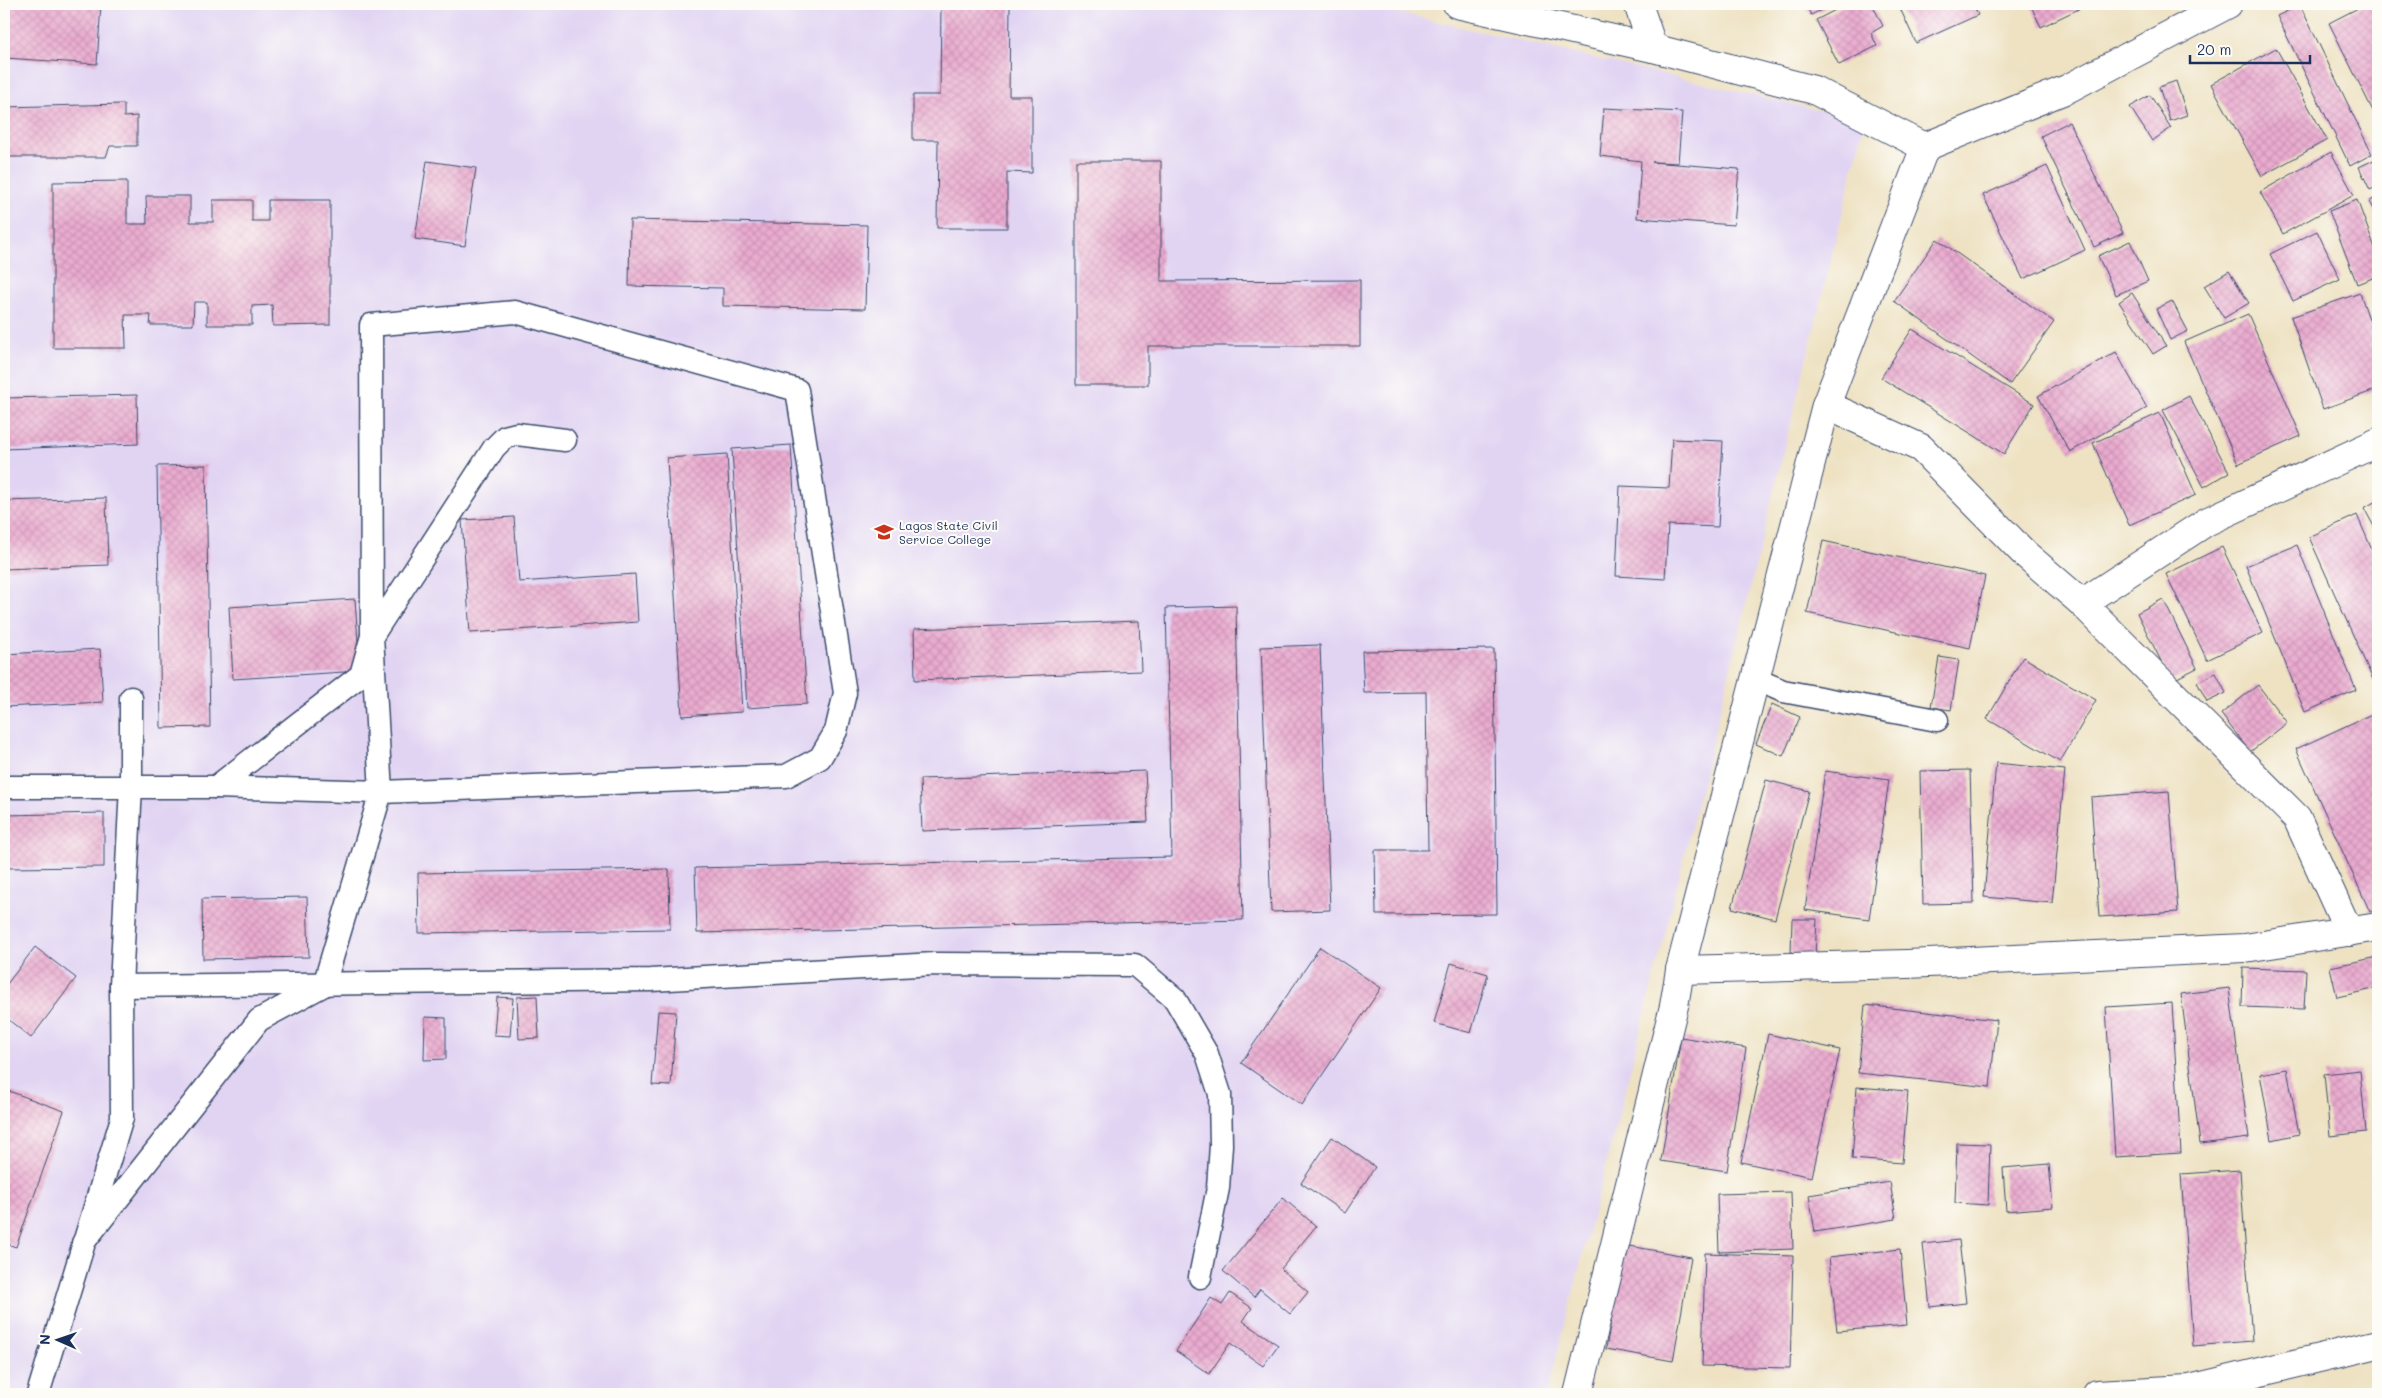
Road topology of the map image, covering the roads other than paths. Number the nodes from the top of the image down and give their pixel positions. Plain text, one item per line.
1 (1456, 4) edge
2 (1638, 4) edge
3 (2228, 4) edge
4 (1653, 48) junction
5 (1925, 147) junction
6 (1826, 404) junction
7 (565, 440) dead end
8 (2378, 442) edge
9 (2082, 603) junction
10 (372, 636) junction
11 (1755, 679) junction
12 (131, 698) dead end
13 (1937, 720) dead end
14 (131, 786) junction
15 (4, 787) edge
16 (216, 787) junction
17 (381, 792) junction
18 (2378, 927) edge
19 (2349, 932) junction
20 (1680, 970) junction
21 (324, 985) junction
22 (121, 986) junction
23 (83, 1243) junction
24 (1200, 1277) dead end
25 (2378, 1344) edge
26 (38, 1394) edge
27 (1578, 1394) edge
28 (2097, 1394) edge

1 - 4 street
2 - 4 street
3 - 5 street
4 - 5 street
5 - 6 street
6 - 9 street
6 - 11 street
7 - 10 lane
8 - 9 street
9 - 19 street
10 - 16 lane
10 - 17 lane
10 - 17 lane
11 - 13 lane
11 - 20 street
12 - 14 lane
14 - 15 lane
14 - 16 lane
14 - 22 lane
16 - 17 lane
17 - 21 lane
18 - 19 street
19 - 20 street
20 - 27 street
21 - 22 lane
21 - 23 lane
21 - 24 lane
22 - 23 lane
23 - 26 lane
25 - 28 street

